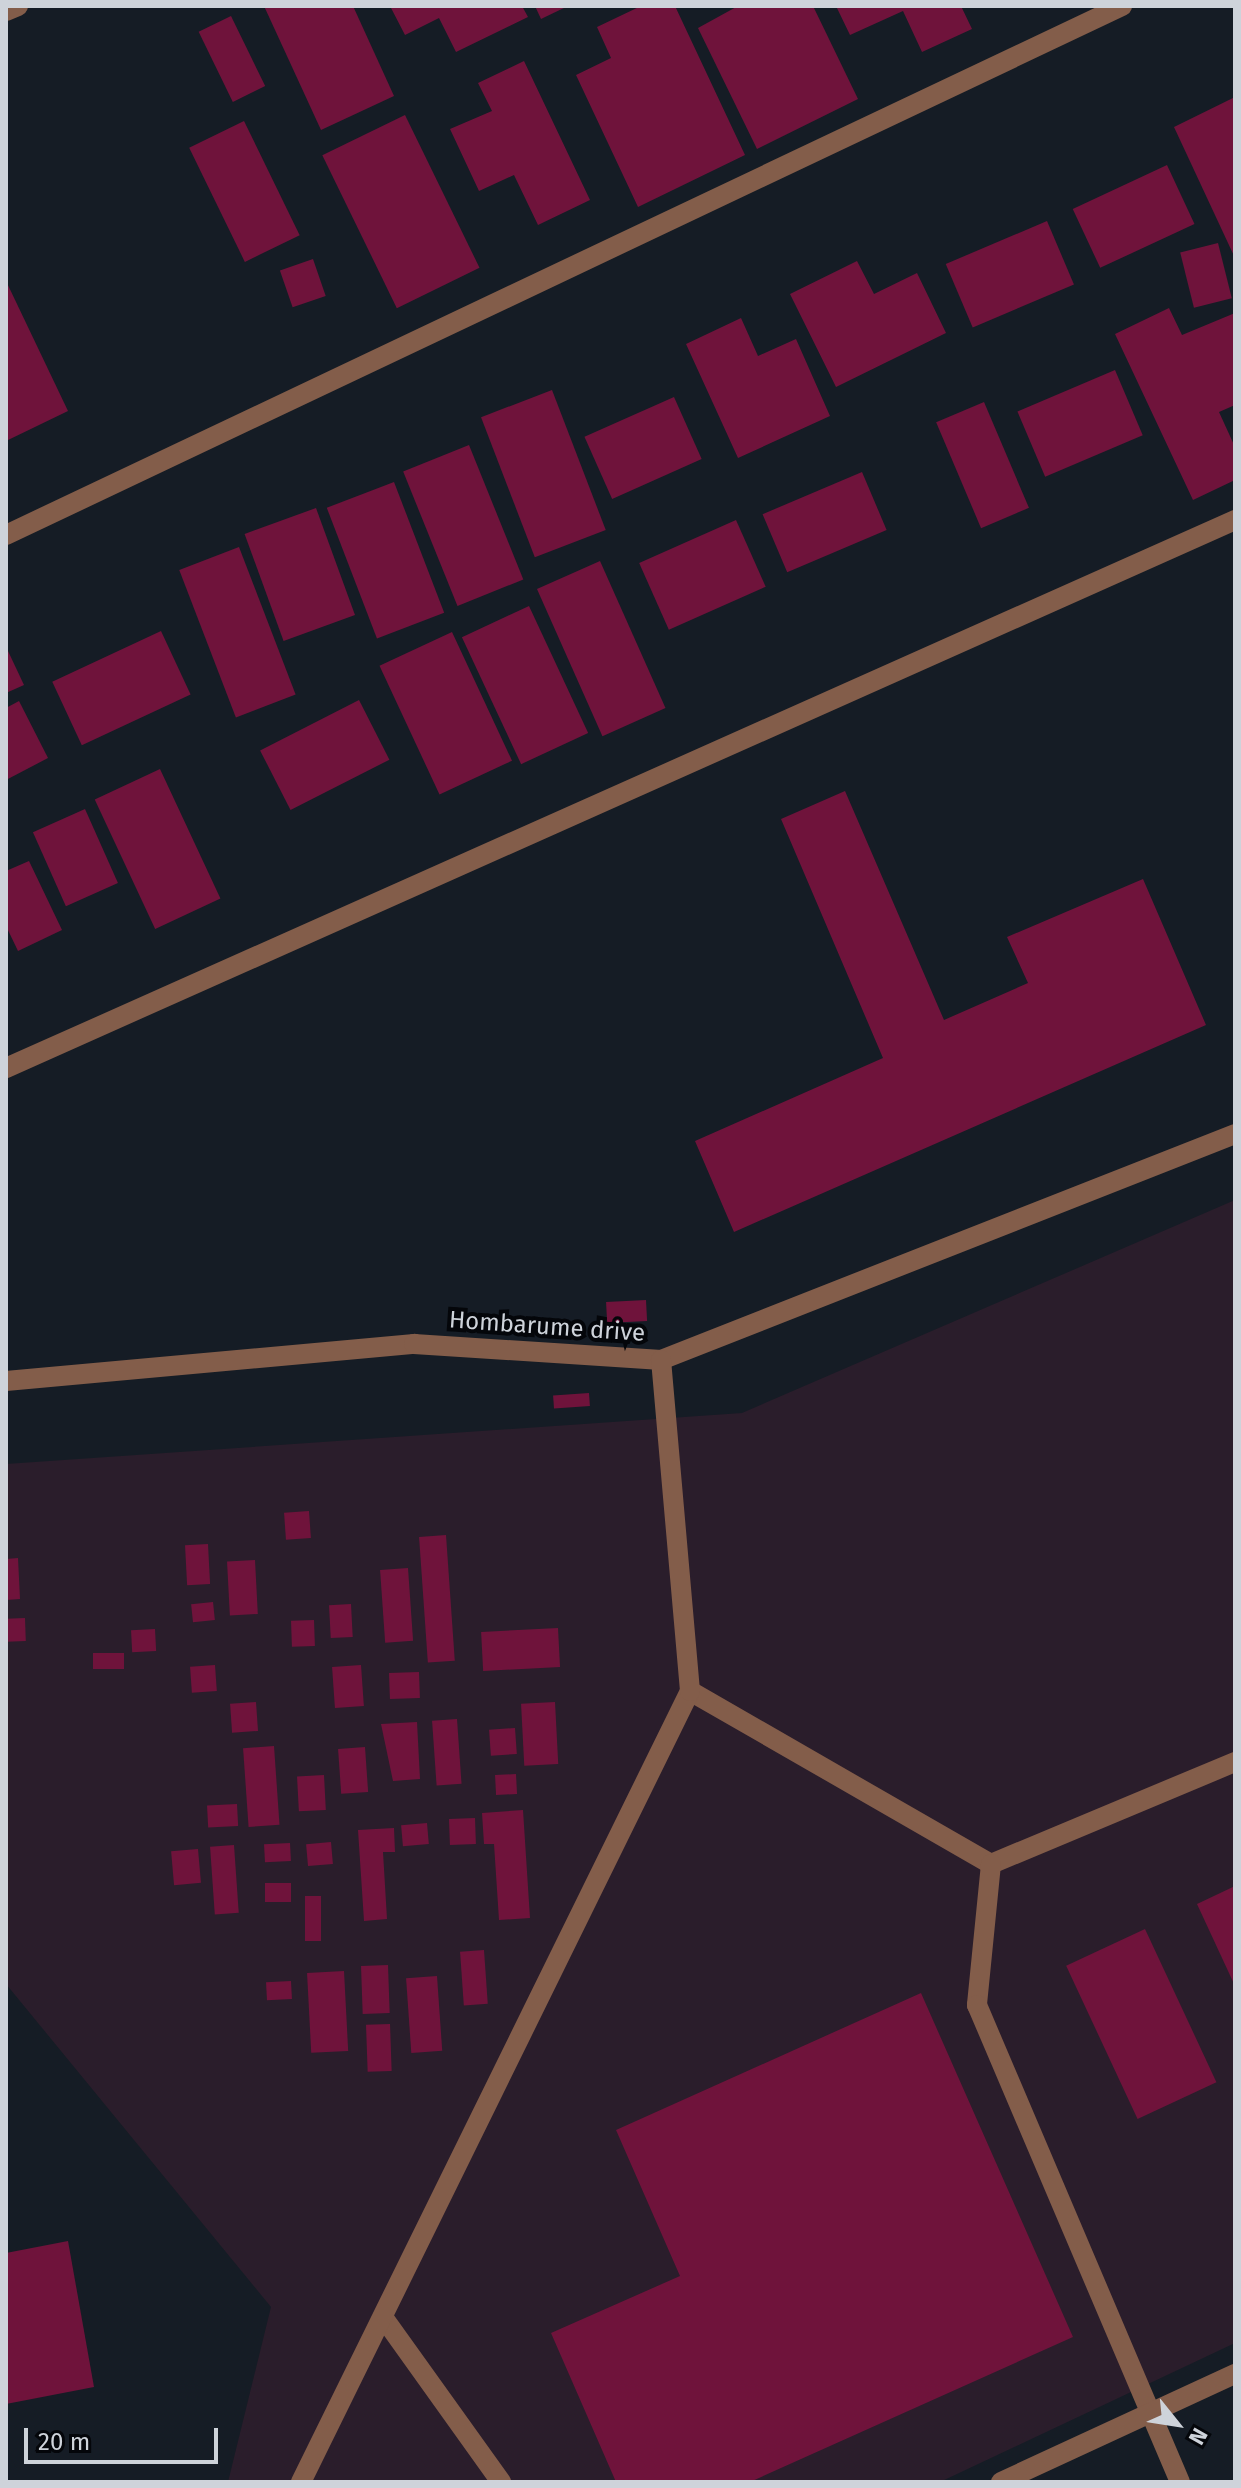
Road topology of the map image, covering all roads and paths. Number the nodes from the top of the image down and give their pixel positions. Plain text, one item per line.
1 (18, 6) edge
2 (1122, 6) edge
3 (6, 11) edge
4 (1235, 520) edge
5 (6, 535) edge
6 (6, 1068) edge
7 (1235, 1134) edge
8 (661, 1360) junction
9 (6, 1381) edge
10 (690, 1691) junction
11 (1235, 1762) edge
12 (991, 1864) junction
13 (383, 2317) junction
14 (1235, 2374) edge
15 (1149, 2415) junction
16 (301, 2482) edge
17 (501, 2482) edge
18 (1001, 2482) edge
19 (1180, 2482) edge

1 - 3 street
2 - 5 street
4 - 6 street
7 - 8 street, Hombarume drive
8 - 9 street, Hombarume drive
8 - 10 street
10 - 12 street
10 - 13 street
11 - 12 street
12 - 15 street
13 - 16 street
13 - 17 street
14 - 15 street
15 - 18 street
15 - 19 street

